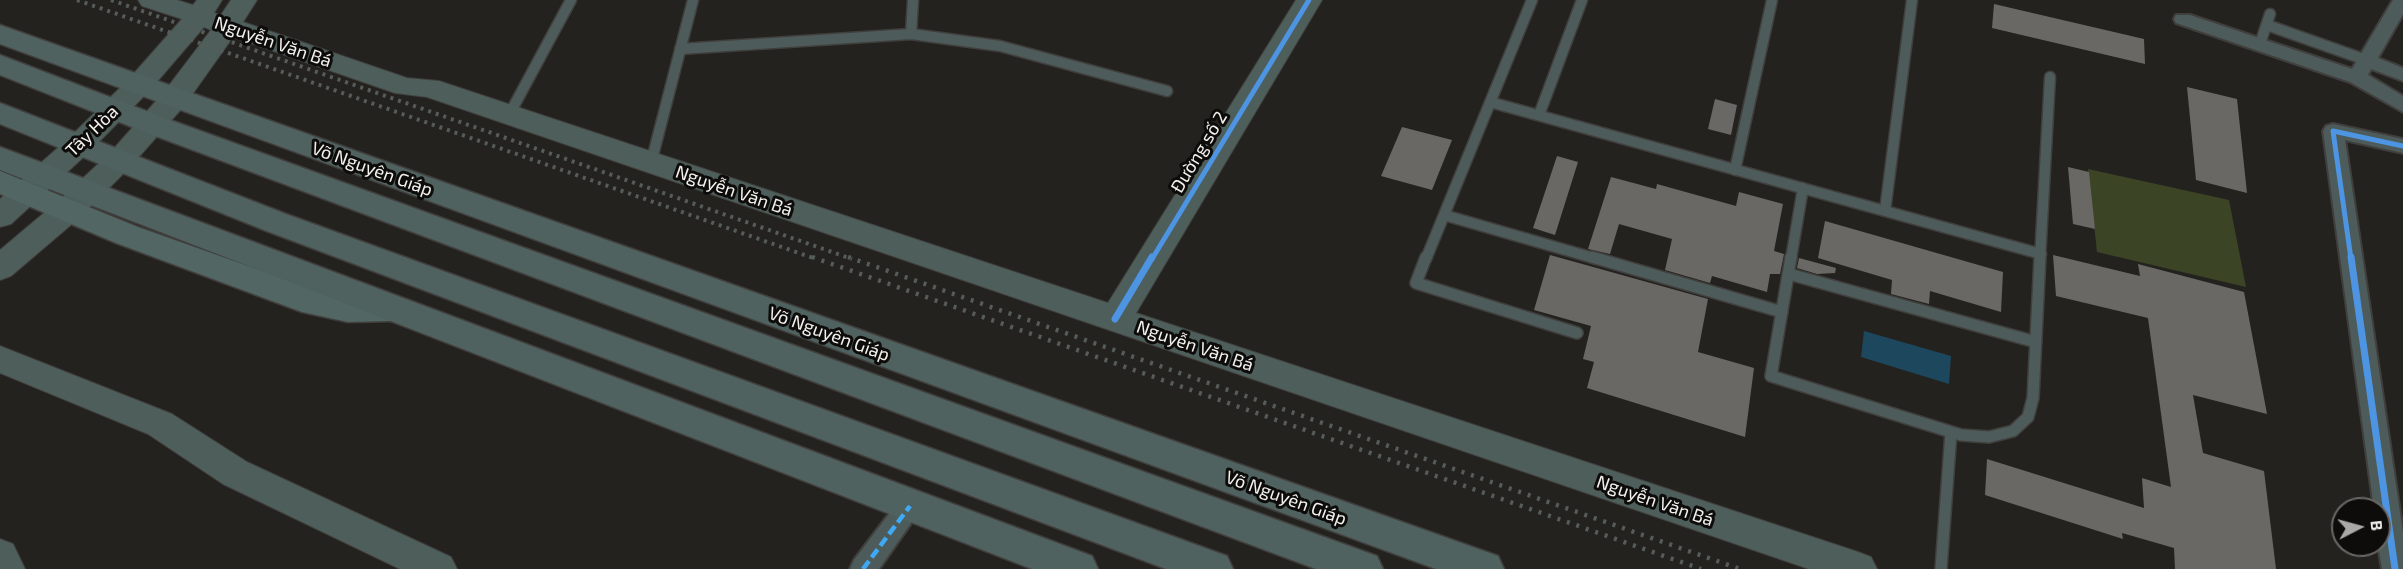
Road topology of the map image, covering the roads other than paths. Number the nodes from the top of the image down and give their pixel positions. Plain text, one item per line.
1 (151, 0) edge
2 (571, 0) edge
3 (693, 0) edge
4 (913, 0) edge
5 (1309, 0) edge
6 (1532, 0) edge
7 (1582, 0) edge
8 (1772, 0) edge
9 (1912, 0) edge
10 (2402, 0) edge
11 (204, 5) edge
12 (236, 13) edge
13 (2270, 14) dead end
14 (2183, 20) dead end
15 (2267, 25) junction
16 (0, 34) edge
17 (911, 34) junction
18 (2260, 44) junction
19 (680, 49) junction
20 (0, 64) edge
21 (2361, 68) junction
22 (2403, 75) edge
23 (2050, 77) dead end
24 (140, 85) junction
25 (1167, 92) dead end
26 (174, 99) junction
27 (1490, 102) junction
28 (2403, 105) edge
29 (115, 109) junction
30 (0, 113) edge
31 (1539, 115) junction
32 (509, 116) junction
33 (152, 124) junction
34 (79, 144) junction
35 (2403, 146) edge
36 (0, 158) edge
37 (119, 161) junction
38 (651, 163) junction
39 (1735, 170) junction
40 (156, 175) junction
41 (24, 184) edge
42 (1803, 188) junction
43 (79, 201) junction
44 (228, 204) junction
45 (1885, 211) junction
46 (1444, 215) junction
47 (0, 216) edge
48 (251, 253) junction
49 (2041, 254) junction
50 (0, 268) edge
51 (1788, 274) junction
52 (392, 308) junction
53 (1782, 312) junction
54 (1115, 319) junction
55 (1577, 333) dead end
56 (2036, 342) junction
57 (0, 359) edge
58 (1951, 432) junction
59 (910, 506) junction
60 (0, 556) edge
61 (6, 569) edge
62 (438, 569) edge
63 (863, 569) edge
64 (1078, 569) edge
65 (1213, 569) edge
66 (1363, 569) edge
67 (1484, 569) edge
68 (1858, 569) edge
69 (1941, 569) edge
70 (2395, 569) edge

1 - 11 main road, Nguyễn Văn Bá
2 - 32 lane
3 - 19 lane
4 - 17 lane
5 - 54 main road, Đường số 2
6 - 27 lane
7 - 31 lane
8 - 39 lane
9 - 45 lane
10 - 21 street
11 - 12 main road, Nguyễn Văn Bá
11 - 24 main road, Tây Hòa
12 - 26 main road
12 - 32 main road, Nguyễn Văn Bá
13 - 15 lane
14 - 18 street
15 - 18 lane
15 - 21 lane
16 - 24 highway
17 - 19 lane
17 - 25 lane
18 - 21 street
19 - 38 lane
20 - 29 highway
21 - 22 street
21 - 28 street
23 - 49 lane
24 - 26 highway, Võ Nguyên Giáp
24 - 29 main road, Tây Hòa
26 - 33 main road
26 - 67 highway, Võ Nguyên Giáp
27 - 31 lane
27 - 46 lane
29 - 33 highway, Võ Nguyên Giáp
29 - 34 main road, Tây Hòa
30 - 34 highway
31 - 39 lane
32 - 38 main road, Nguyễn Văn Bá
33 - 37 main road
33 - 66 highway, Võ Nguyên Giáp
34 - 37 highway
34 - 41 main road, Tây Hòa
35 - 70 street
36 - 41 highway
37 - 40 highway
37 - 43 main road
38 - 54 main road, Nguyễn Văn Bá
39 - 42 lane
40 - 43 highway
40 - 44 highway
41 - 43 main road
41 - 47 main road, Tây Hòa
42 - 45 lane
42 - 51 lane
43 - 48 highway
43 - 50 main road
43 - 52 main road
44 - 48 highway
44 - 65 highway
45 - 49 lane
46 - 53 lane
46 - 55 lane
48 - 52 highway
49 - 56 lane
51 - 53 lane
51 - 56 lane
52 - 59 highway
53 - 58 lane
54 - 68 main road, Nguyễn Văn Bá
56 - 58 lane
57 - 62 main road
58 - 69 lane
59 - 63 street
59 - 64 highway
60 - 61 main road

